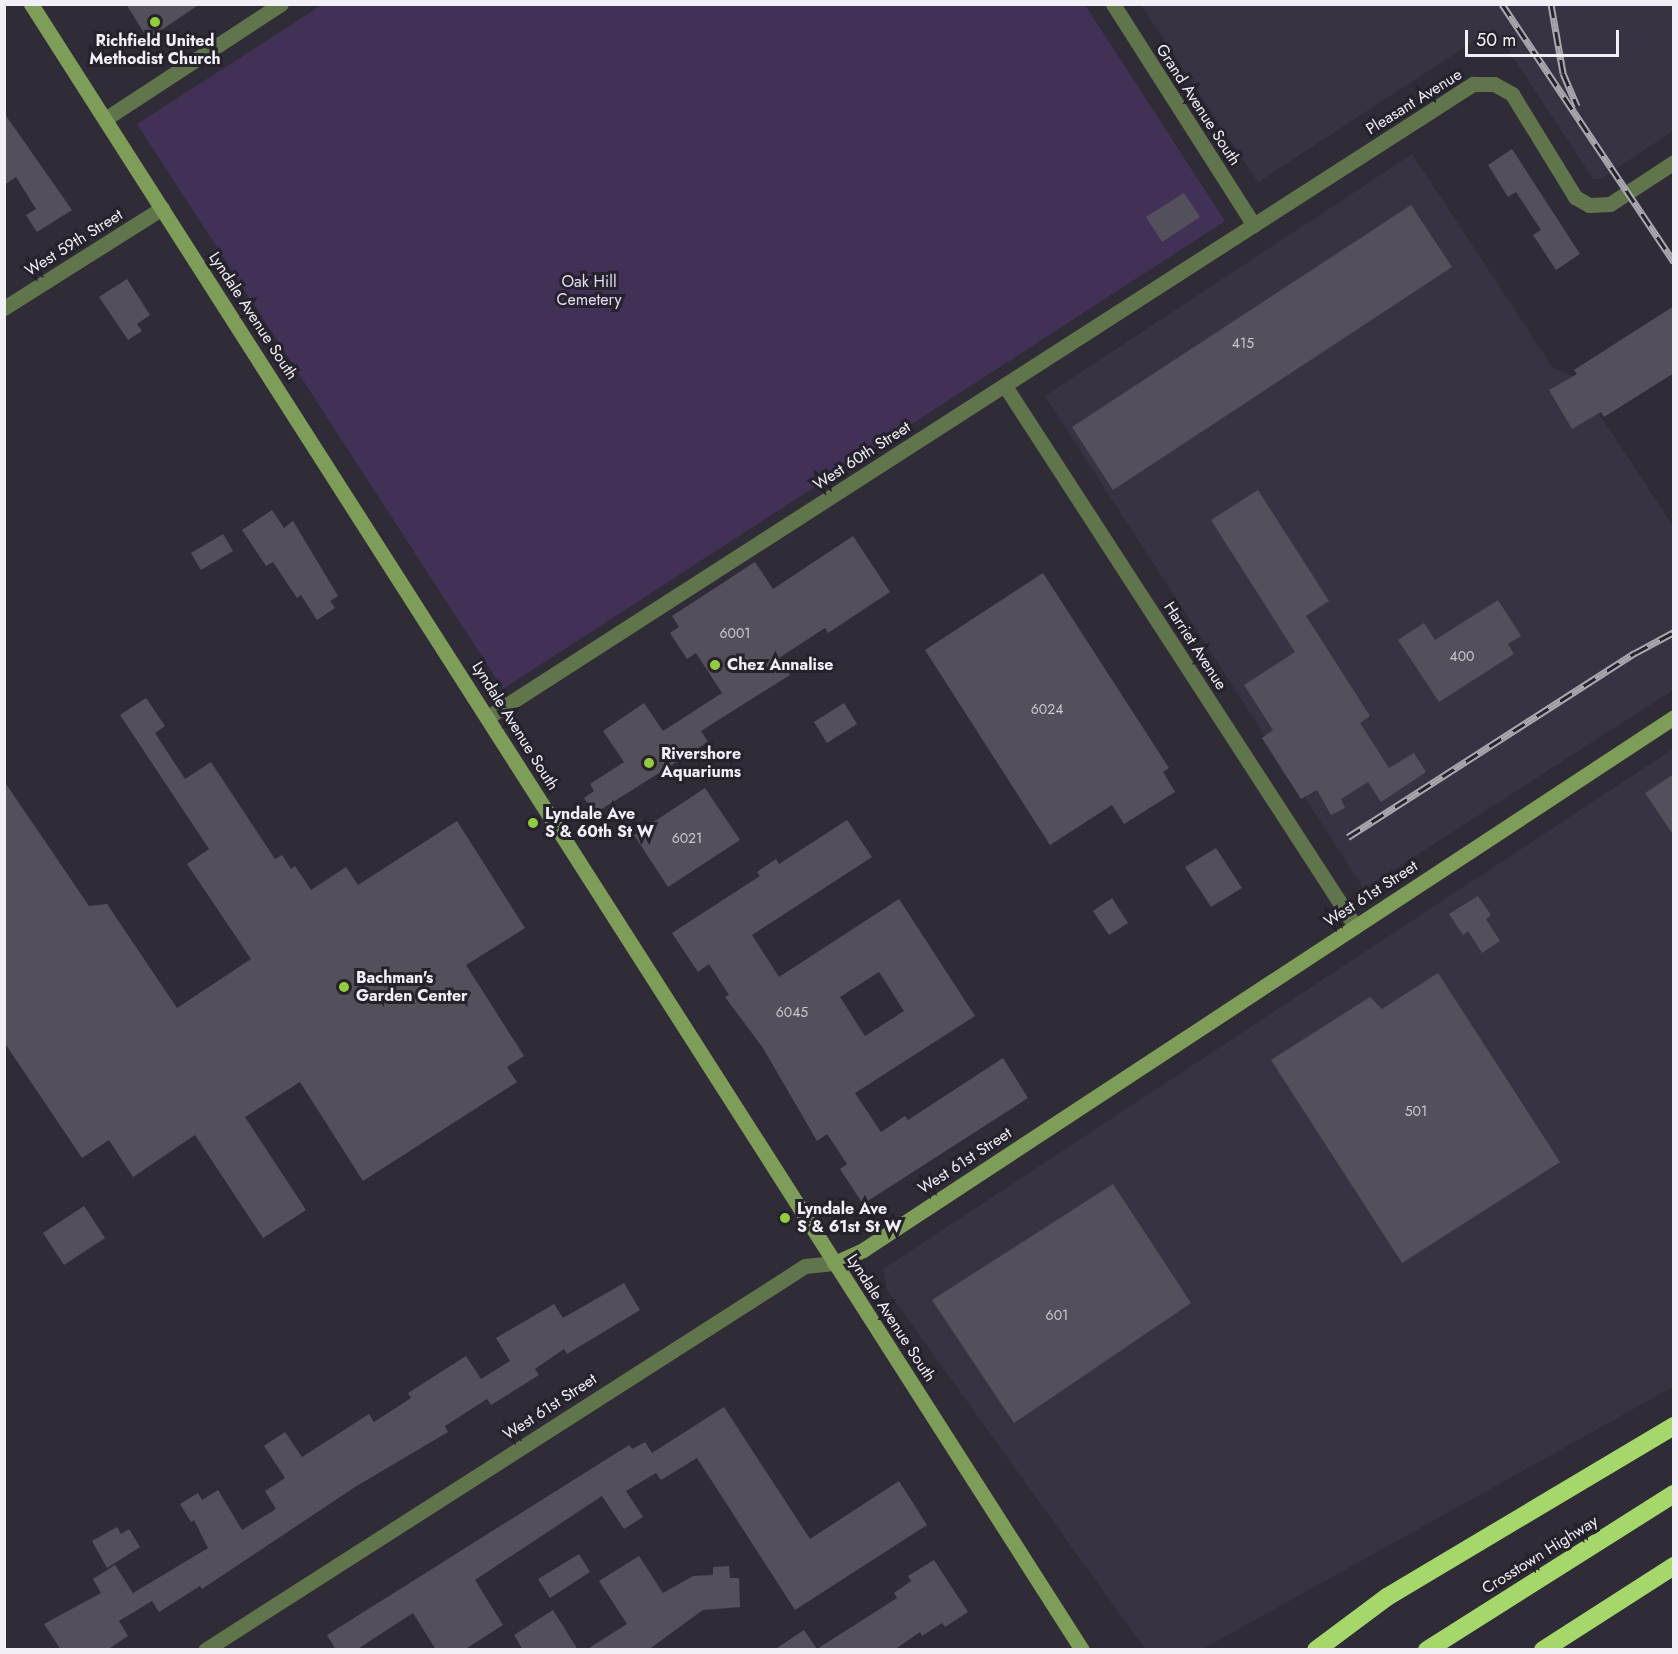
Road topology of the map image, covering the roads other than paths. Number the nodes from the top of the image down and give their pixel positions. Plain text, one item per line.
1 (31, 4) edge
2 (281, 4) edge
3 (1113, 4) edge
4 (105, 119) junction
5 (1674, 162) edge
6 (162, 208) junction
7 (1254, 225) junction
8 (4, 308) edge
9 (1005, 386) junction
10 (488, 717) junction
11 (1674, 717) edge
12 (1355, 926) junction
13 (834, 1263) junction
14 (1674, 1426) edge
15 (1674, 1494) edge
16 (1674, 1566) edge
17 (205, 1650) edge
18 (1082, 1650) edge
19 (1316, 1650) edge
20 (1427, 1650) edge
21 (1544, 1650) edge

1 - 4 main road, Lyndale Avenue South
2 - 4 street
3 - 7 street, Grand Avenue South
4 - 6 main road, Lyndale Avenue South
5 - 7 street, Pleasant Avenue
6 - 8 street, West 59th Street
6 - 10 main road, Lyndale Avenue South
7 - 9 street, West 60th Street
9 - 10 street, West 60th Street
9 - 12 street, Harriet Avenue
10 - 13 main road, Lyndale Avenue South
11 - 12 main road, West 61st Street
12 - 13 main road, West 61st Street
13 - 17 street, West 61st Street
13 - 18 main road, Lyndale Avenue South
14 - 19 highway
15 - 20 highway, Crosstown Highway
16 - 21 highway

